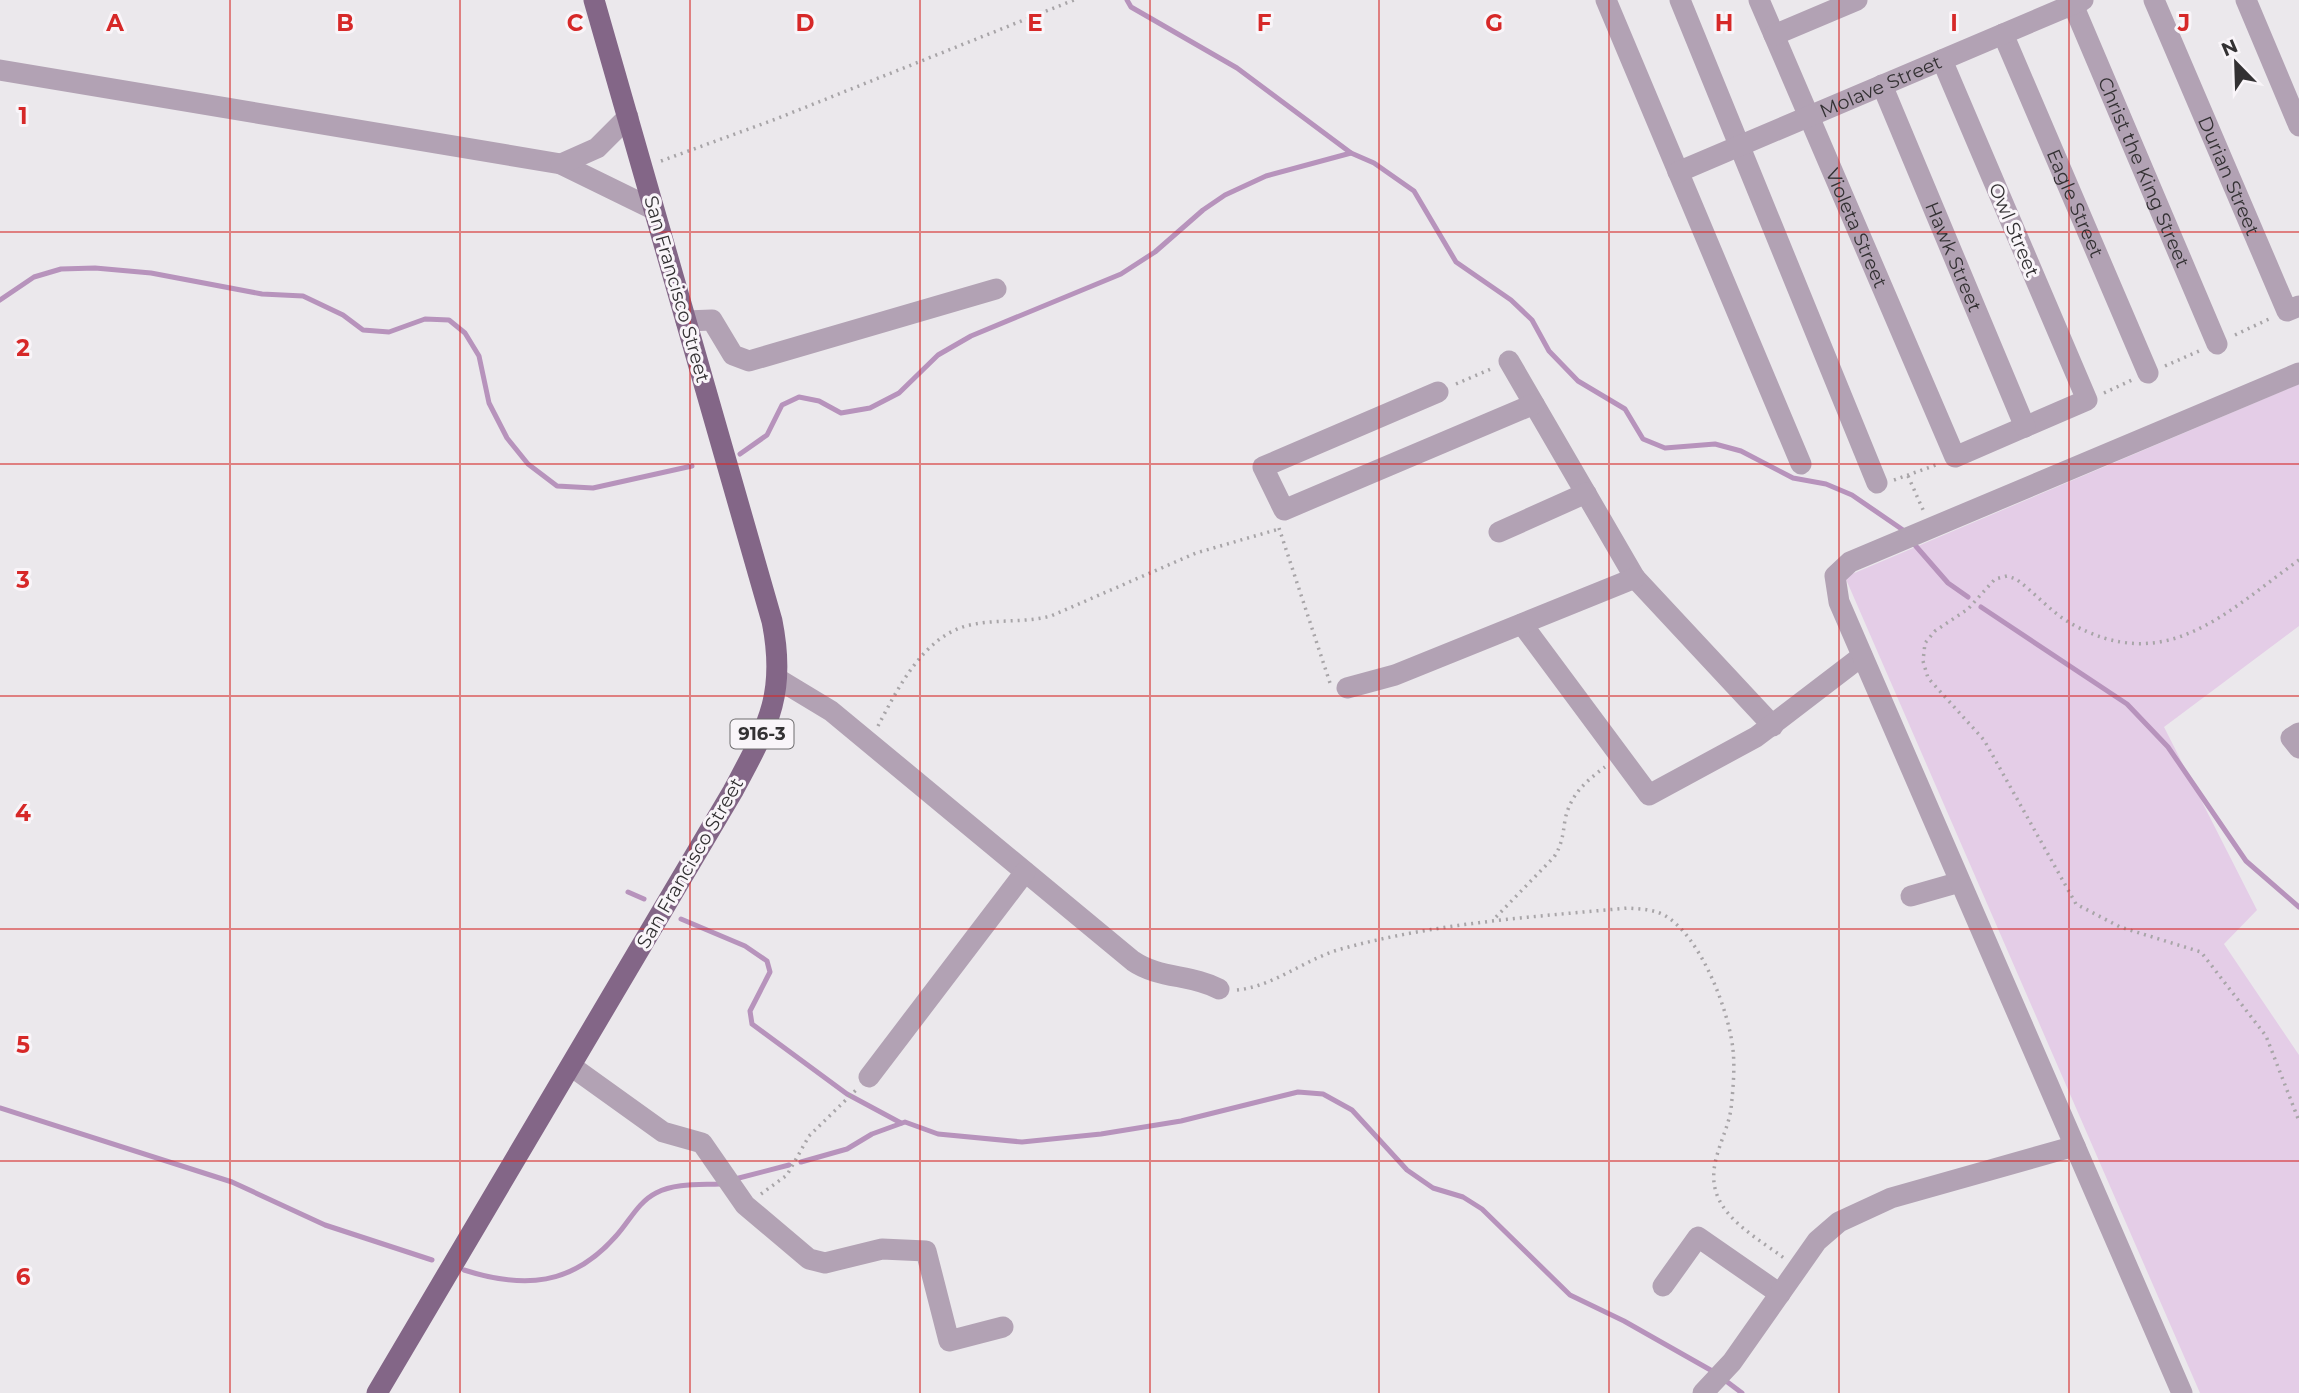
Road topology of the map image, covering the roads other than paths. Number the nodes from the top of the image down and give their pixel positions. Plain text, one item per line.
1 (594, 0) edge
2 (1605, 0) edge
3 (1680, 0) edge
4 (1759, 0) edge
5 (1857, 0) edge
6 (2154, 0) edge
7 (2246, 0) edge
8 (2076, 1) edge
9 (1832, 5) edge
10 (1774, 34) junction
11 (2003, 34) junction
12 (1942, 60) junction
13 (0, 71) edge
14 (1882, 85) junction
15 (1809, 116) junction
16 (628, 117) junction
17 (2299, 125) edge
18 (1740, 146) junction
19 (561, 164) junction
20 (1678, 172) junction
21 (653, 209) junction
22 (996, 289) dead end
23 (2293, 308) edge
24 (686, 321) junction
25 (2217, 344) road end
26 (1509, 361) road end
27 (2148, 373) road end
28 (2299, 373) edge
29 (1438, 392) road end
30 (1534, 404) junction
31 (2025, 427) junction
32 (1801, 464) dead end
33 (1877, 483) road end
34 (1586, 493) junction
35 (1499, 532) dead end
36 (1635, 579) junction
37 (1522, 624) junction
38 (1862, 656) junction
39 (778, 679) junction
40 (1347, 688) road end
41 (1773, 726) junction
42 (2299, 733) edge
43 (2299, 748) edge
44 (1025, 872) junction
45 (1960, 882) junction
46 (1911, 896) dead end
47 (1219, 989) road end
48 (572, 1066) junction
49 (869, 1077) road end
50 (2075, 1146) junction
51 (1663, 1286) dead end
52 (1780, 1294) junction
53 (1003, 1327) dead end
54 (377, 1393) edge
55 (1703, 1393) edge
56 (2182, 1393) edge

1 - 16 main road, San Francisco Street / 916-3
2 - 20 street
3 - 18 street
4 - 10 street, Violeta Street
5 - 9 street
6 - 23 street, Durian Street
7 - 17 street
8 - 11 street, Molave Street
8 - 25 street, Christ the King Street
9 - 10 street
10 - 15 street, Violeta Street
11 - 12 street, Molave Street
11 - 27 street, Eagle Street
12 - 14 street, Molave Street
12 - 31 street, Owl Street
13 - 19 street
14 - 15 street, Molave Street
14 - 31 street, Hawk Street
15 - 18 street, Molave Street
15 - 31 street, Violeta Street
16 - 19 street
16 - 21 main road, San Francisco Street / 916-3
18 - 20 street, Molave Street
18 - 33 street
19 - 21 street
20 - 32 street
21 - 24 main road, San Francisco Street / 916-3
22 - 24 street
24 - 39 main road, San Francisco Street / 916-3
26 - 30 street
28 - 38 street
29 - 30 street
30 - 34 street
34 - 35 street
34 - 36 street
36 - 37 street
36 - 41 street
37 - 40 street
37 - 41 street
38 - 41 street
38 - 45 street
39 - 44 street
39 - 48 main road, San Francisco Street / 916-3
42 - 43 street
44 - 47 street
44 - 49 street
45 - 46 street
45 - 50 street
48 - 53 street
48 - 54 main road, San Francisco Street / 916-3
50 - 52 street
50 - 56 street
51 - 52 street
52 - 55 street

